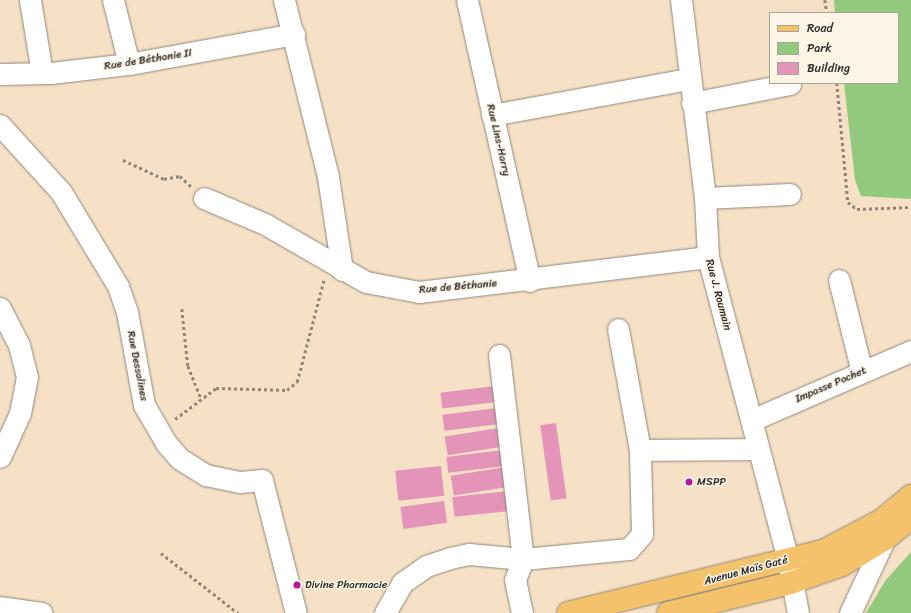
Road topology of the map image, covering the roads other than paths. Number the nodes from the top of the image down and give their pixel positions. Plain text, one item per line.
1 (30, 0) edge
2 (113, 0) edge
3 (284, 0) edge
4 (467, 0) edge
5 (681, 0) edge
6 (294, 34) junction
7 (129, 64) junction
8 (42, 73) junction
9 (0, 74) edge
10 (689, 79) junction
11 (790, 84) dead end
12 (692, 103) junction
13 (492, 115) junction
14 (0, 126) edge
15 (790, 194) dead end
16 (204, 198) road end
17 (705, 198) junction
18 (708, 258) junction
19 (336, 266) junction
20 (839, 280) dead end
21 (530, 281) junction
22 (0, 308) edge
23 (618, 329) dead end
24 (911, 351) edge
25 (499, 355) dead end
26 (862, 372) junction
27 (752, 420) junction
28 (757, 449) junction
29 (640, 450) junction
30 (0, 457) edge
31 (911, 496) edge
32 (911, 518) edge
33 (883, 530) junction
34 (523, 558) junction
35 (788, 560) junction
36 (790, 582) junction
37 (688, 586) junction
38 (0, 607) edge
39 (693, 610) edge
40 (42, 613) edge
41 (296, 613) edge
42 (385, 613) edge
43 (522, 613) edge
44 (568, 613) edge
45 (668, 613) edge
46 (798, 613) edge
47 (850, 613) edge

1 - 8 street
2 - 7 street
3 - 6 street
4 - 13 street, Rue Lins-Harry
5 - 10 street, Rue J. Roumain
6 - 7 street, Rue de Béthanie II
6 - 19 street
7 - 8 street, Rue de Béthanie II
8 - 9 street, Rue de Béthanie II
10 - 12 street, Rue J. Roumain
10 - 13 street
11 - 12 street
12 - 17 street, Rue J. Roumain
13 - 21 street, Rue Lins-Harry
14 - 41 street, Rue Dessalines
15 - 17 street
16 - 19 street, Rue de Béthanie
17 - 18 street, Rue J. Roumain
18 - 21 street, Rue de Béthanie
18 - 27 street, Rue J. Roumain
19 - 21 street, Rue de Béthanie
20 - 26 street
22 - 30 street
23 - 29 street
24 - 26 street, Impasse Pochet
25 - 34 street
26 - 27 street, Impasse Pochet
27 - 28 street, Rue J. Roumain
28 - 29 street
28 - 35 street, Rue J. Roumain
29 - 34 street
31 - 33 main road, Avenue Maïs Gaté
32 - 33 main road, Avenue Maïs Gaté
33 - 35 main road, Avenue Maïs Gaté
33 - 36 main road, Avenue Maïs Gaté
33 - 47 street
34 - 42 street
34 - 43 street
35 - 36 street, Rue J. Roumain
35 - 37 main road, Avenue Maïs Gaté
36 - 39 main road, Avenue Maïs Gaté
36 - 46 street, Rue J. Roumain
37 - 39 street
37 - 44 main road, Avenue Maïs Gaté
38 - 40 street
39 - 45 main road, Avenue Maïs Gaté

